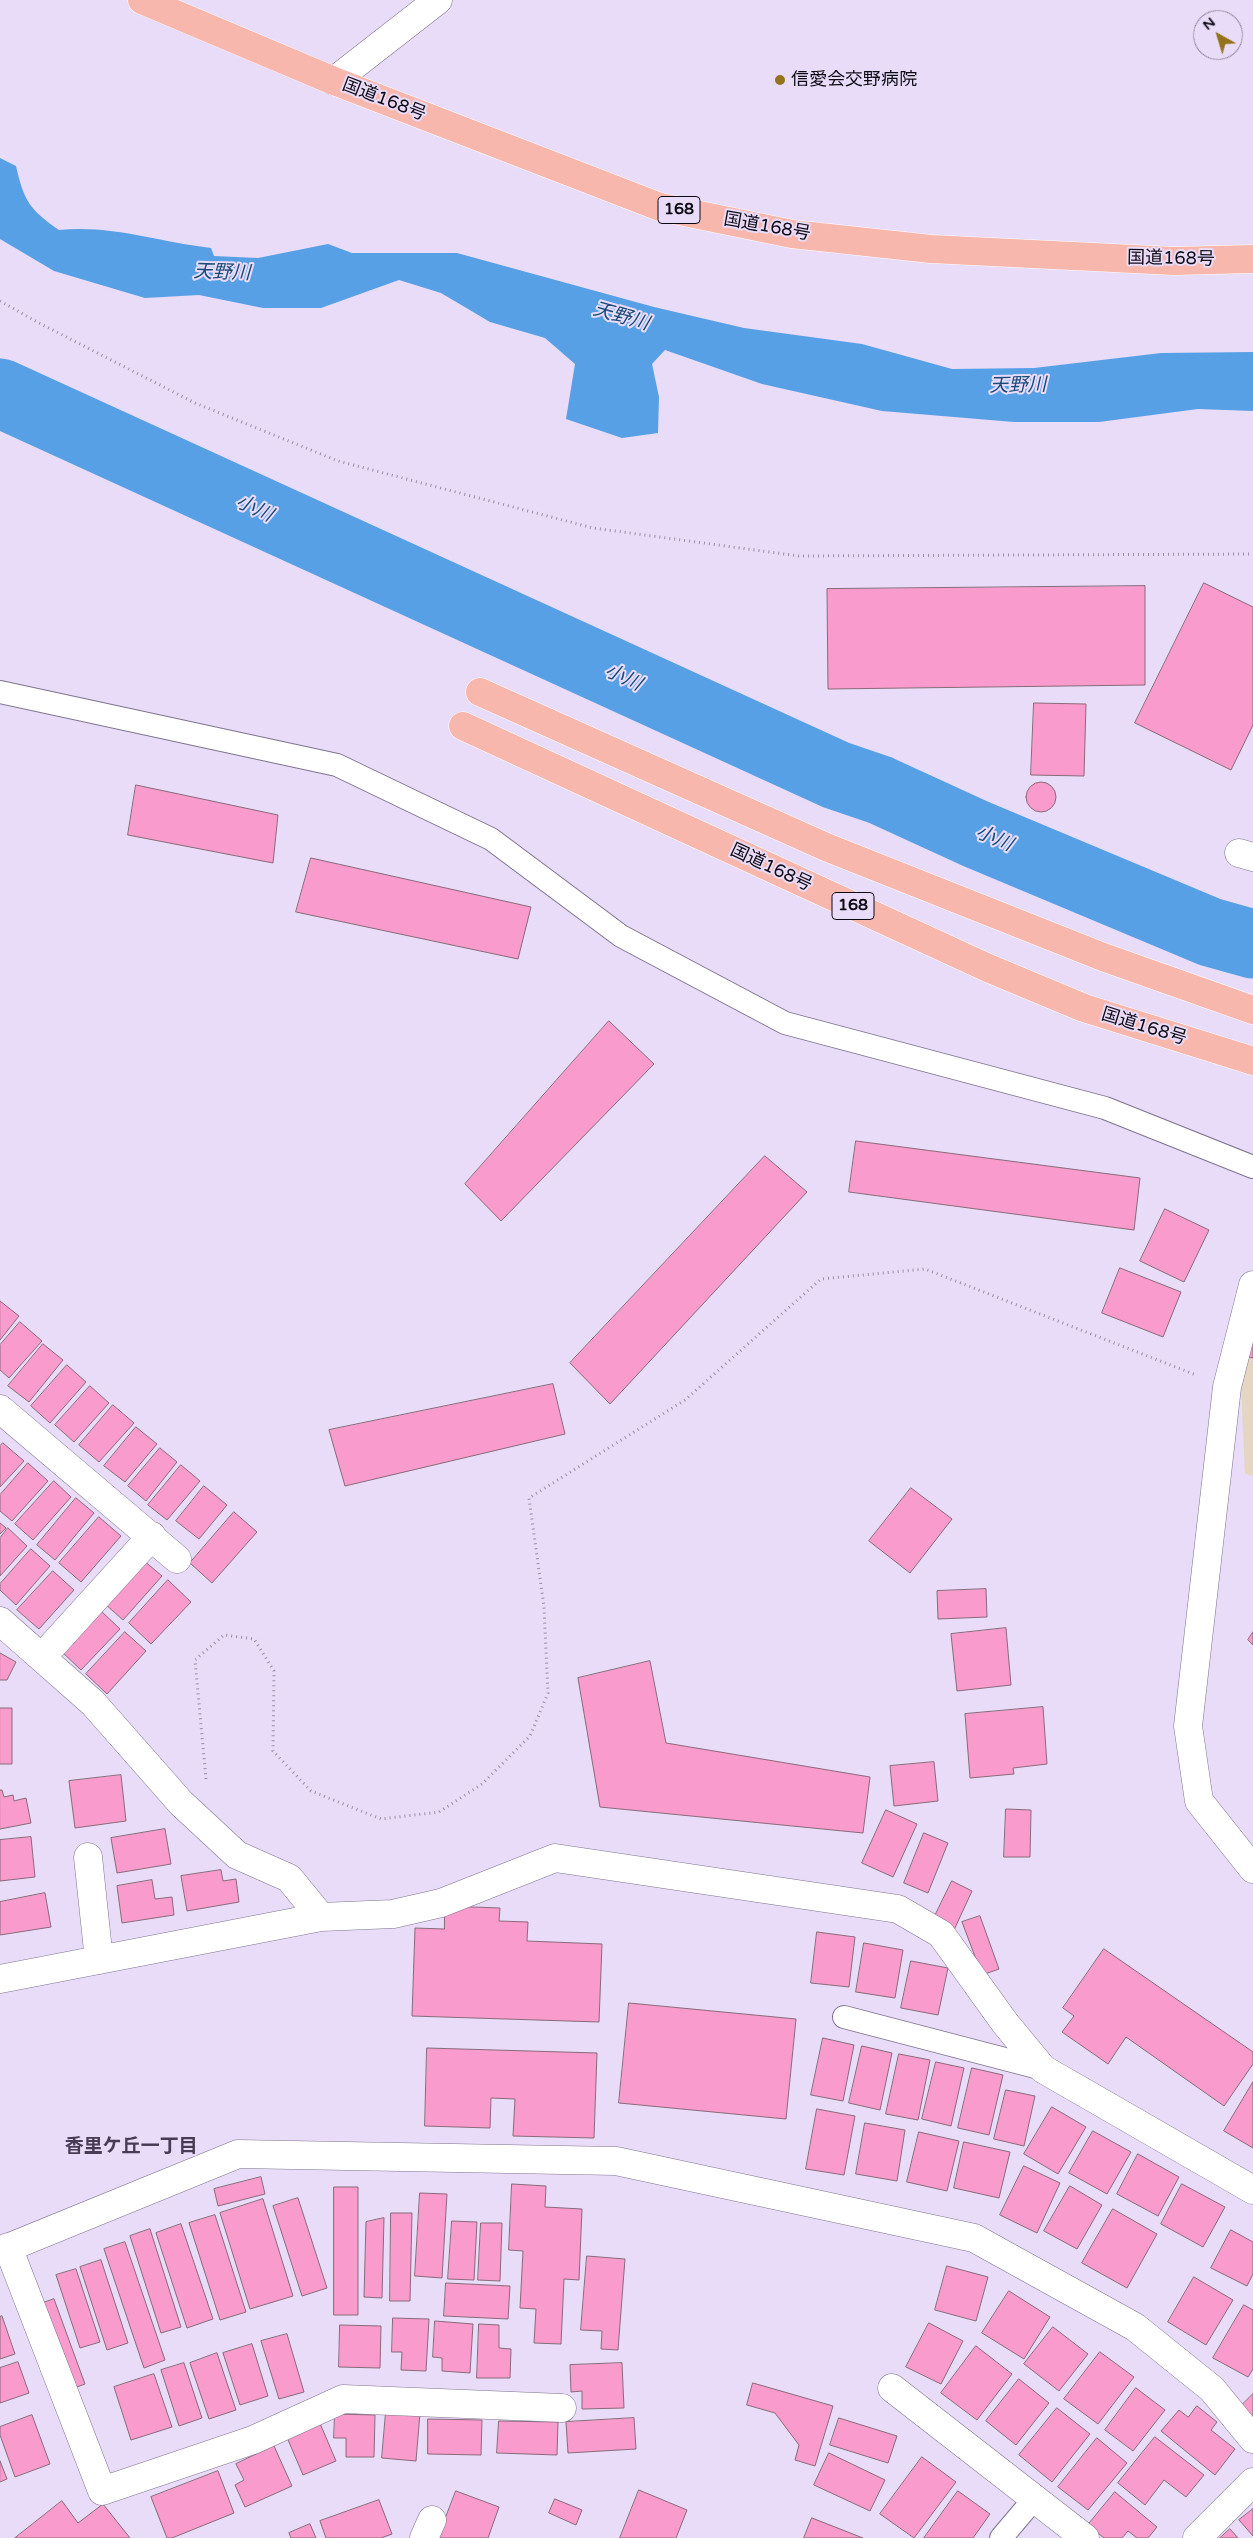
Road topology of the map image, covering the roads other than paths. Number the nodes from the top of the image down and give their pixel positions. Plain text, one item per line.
1 (142, 0) edge
2 (438, 0) edge
3 (334, 81) junction
4 (1253, 259) edge
5 (0, 692) edge
6 (480, 692) dead end
7 (463, 726) dead end
8 (1253, 1010) edge
9 (1253, 1061) edge
10 (1253, 1168) edge
11 (1253, 1285) edge
12 (0, 1409) edge
13 (152, 1536) junction
14 (177, 1558) dead end
15 (0, 1620) edge
16 (42, 1657) junction
17 (88, 1857) dead end
18 (1253, 1868) edge
19 (321, 1917) junction
20 (99, 1960) junction
21 (0, 1979) edge
22 (844, 2017) dead end
23 (1043, 2069) junction
24 (1253, 2190) edge
25 (4, 2249) edge
26 (892, 2388) dead end
27 (562, 2408) dead end
28 (1253, 2439) edge
29 (1253, 2482) edge
30 (1034, 2499) junction
31 (1001, 2538) edge
32 (1085, 2538) edge
33 (1198, 2538) edge

1 - 3 highway, 国道168号 / 168
2 - 3 street
3 - 4 highway, 国道168号 / 168
5 - 10 lane
6 - 8 highway
7 - 9 highway, 国道168号 / 168
11 - 18 street
12 - 13 street
13 - 14 street
13 - 16 street
15 - 16 street
16 - 19 street
17 - 20 street
19 - 20 street
19 - 23 street
20 - 21 street
22 - 23 lane
23 - 24 street
25 - 27 street
25 - 28 street
26 - 30 street
29 - 33 street
30 - 31 lane
30 - 32 street

